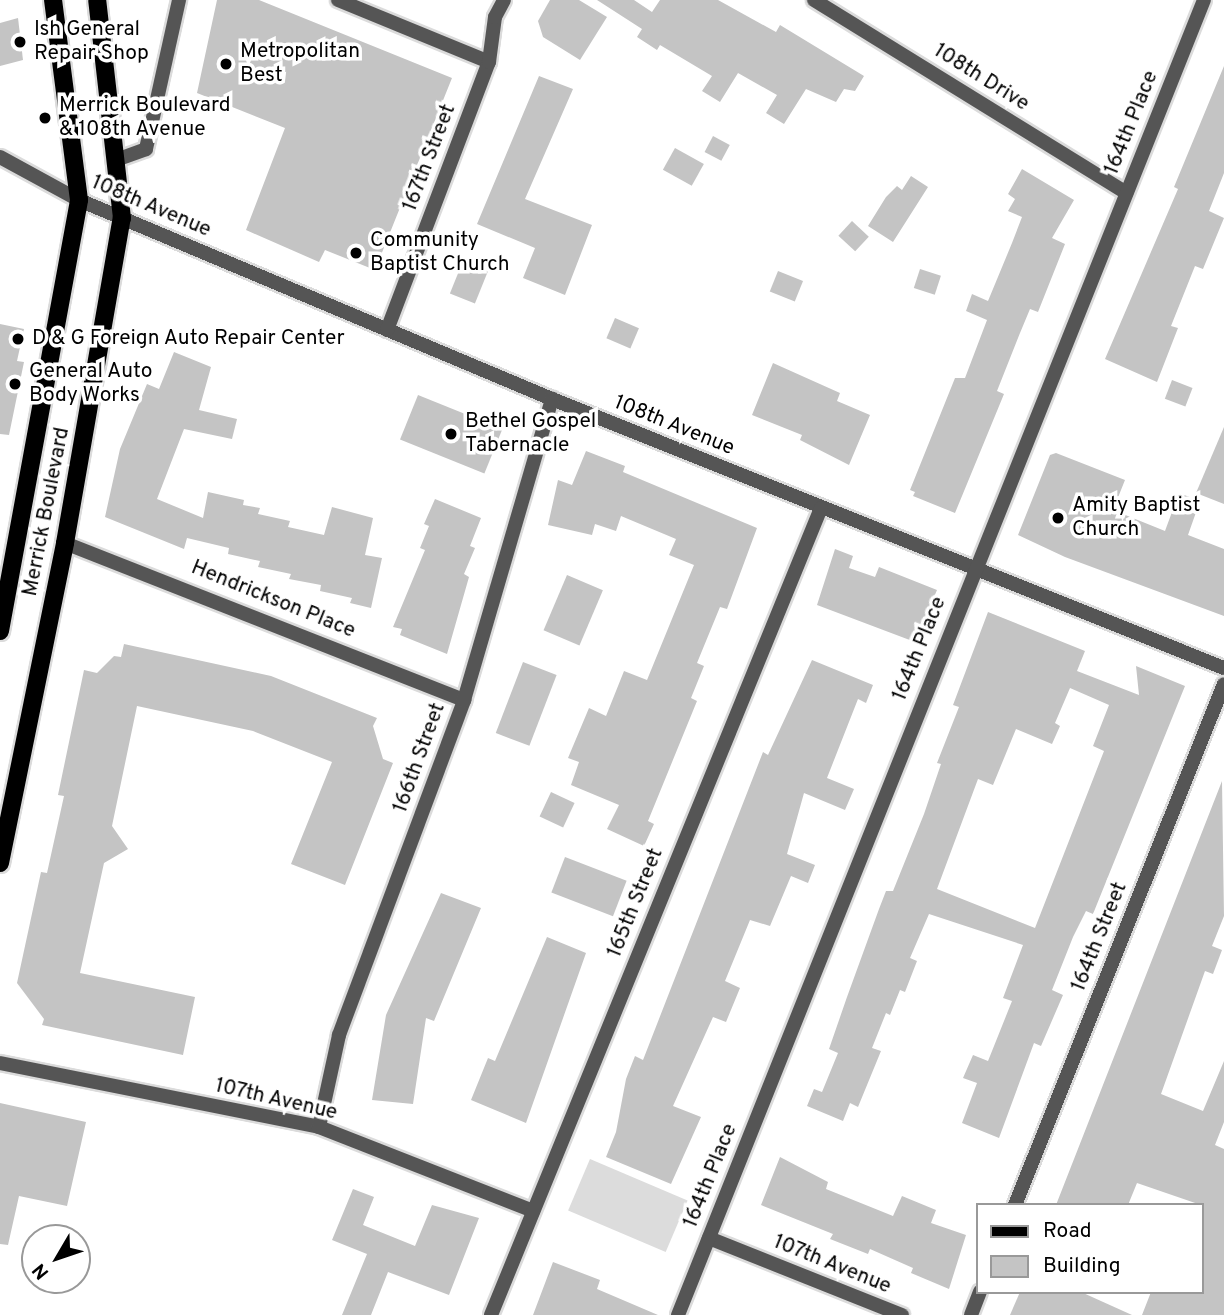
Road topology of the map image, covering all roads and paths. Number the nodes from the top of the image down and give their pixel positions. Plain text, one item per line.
1 (53, 0) edge
2 (97, 0) edge
3 (179, 0) edge
4 (338, 0) edge
5 (504, 0) edge
6 (814, 0) edge
7 (1204, 0) edge
8 (489, 62) junction
9 (0, 157) edge
10 (116, 160) junction
11 (1126, 192) junction
12 (79, 200) junction
13 (122, 218) junction
14 (387, 330) junction
15 (552, 400) junction
16 (821, 508) junction
17 (65, 543) junction
18 (974, 571) junction
19 (0, 631) edge
20 (1224, 668) edge
21 (1224, 684) edge
22 (464, 700) junction
23 (0, 863) edge
24 (0, 1063) edge
25 (319, 1127) junction
26 (1016, 1203) edge
27 (533, 1210) junction
28 (709, 1238) junction
29 (979, 1294) edge
30 (491, 1315) edge
31 (678, 1315) edge
32 (901, 1315) edge
33 (971, 1315) edge

1 - 12 main road, Merrick Boulevard
2 - 10 main road, Merrick Boulevard
3 - 10 street
4 - 8 street
5 - 8 street, 167th Street
6 - 11 street, 108th Drive
7 - 11 street, 164th Place
8 - 14 street, 167th Street
9 - 12 street, 108th Avenue
10 - 13 main road, Merrick Boulevard
11 - 18 street, 164th Place
12 - 13 street, 108th Avenue
12 - 19 main road, Merrick Boulevard
13 - 14 street, 108th Avenue
13 - 17 main road, Merrick Boulevard
14 - 15 street, 108th Avenue
15 - 16 street, 108th Avenue
15 - 22 street, 166th Street
16 - 18 street, 108th Avenue
16 - 27 street, 165th Street
17 - 22 street, Hendrickson Place
17 - 23 main road, Merrick Boulevard
18 - 20 street, 108th Avenue
18 - 28 street, 164th Place
21 - 26 street, 164th Street
22 - 25 street, 166th Street
24 - 25 street, 107th Avenue
25 - 27 street, 107th Avenue
27 - 30 street, 165th Street
28 - 31 street, 164th Place
28 - 32 street, 107th Avenue
29 - 33 street

